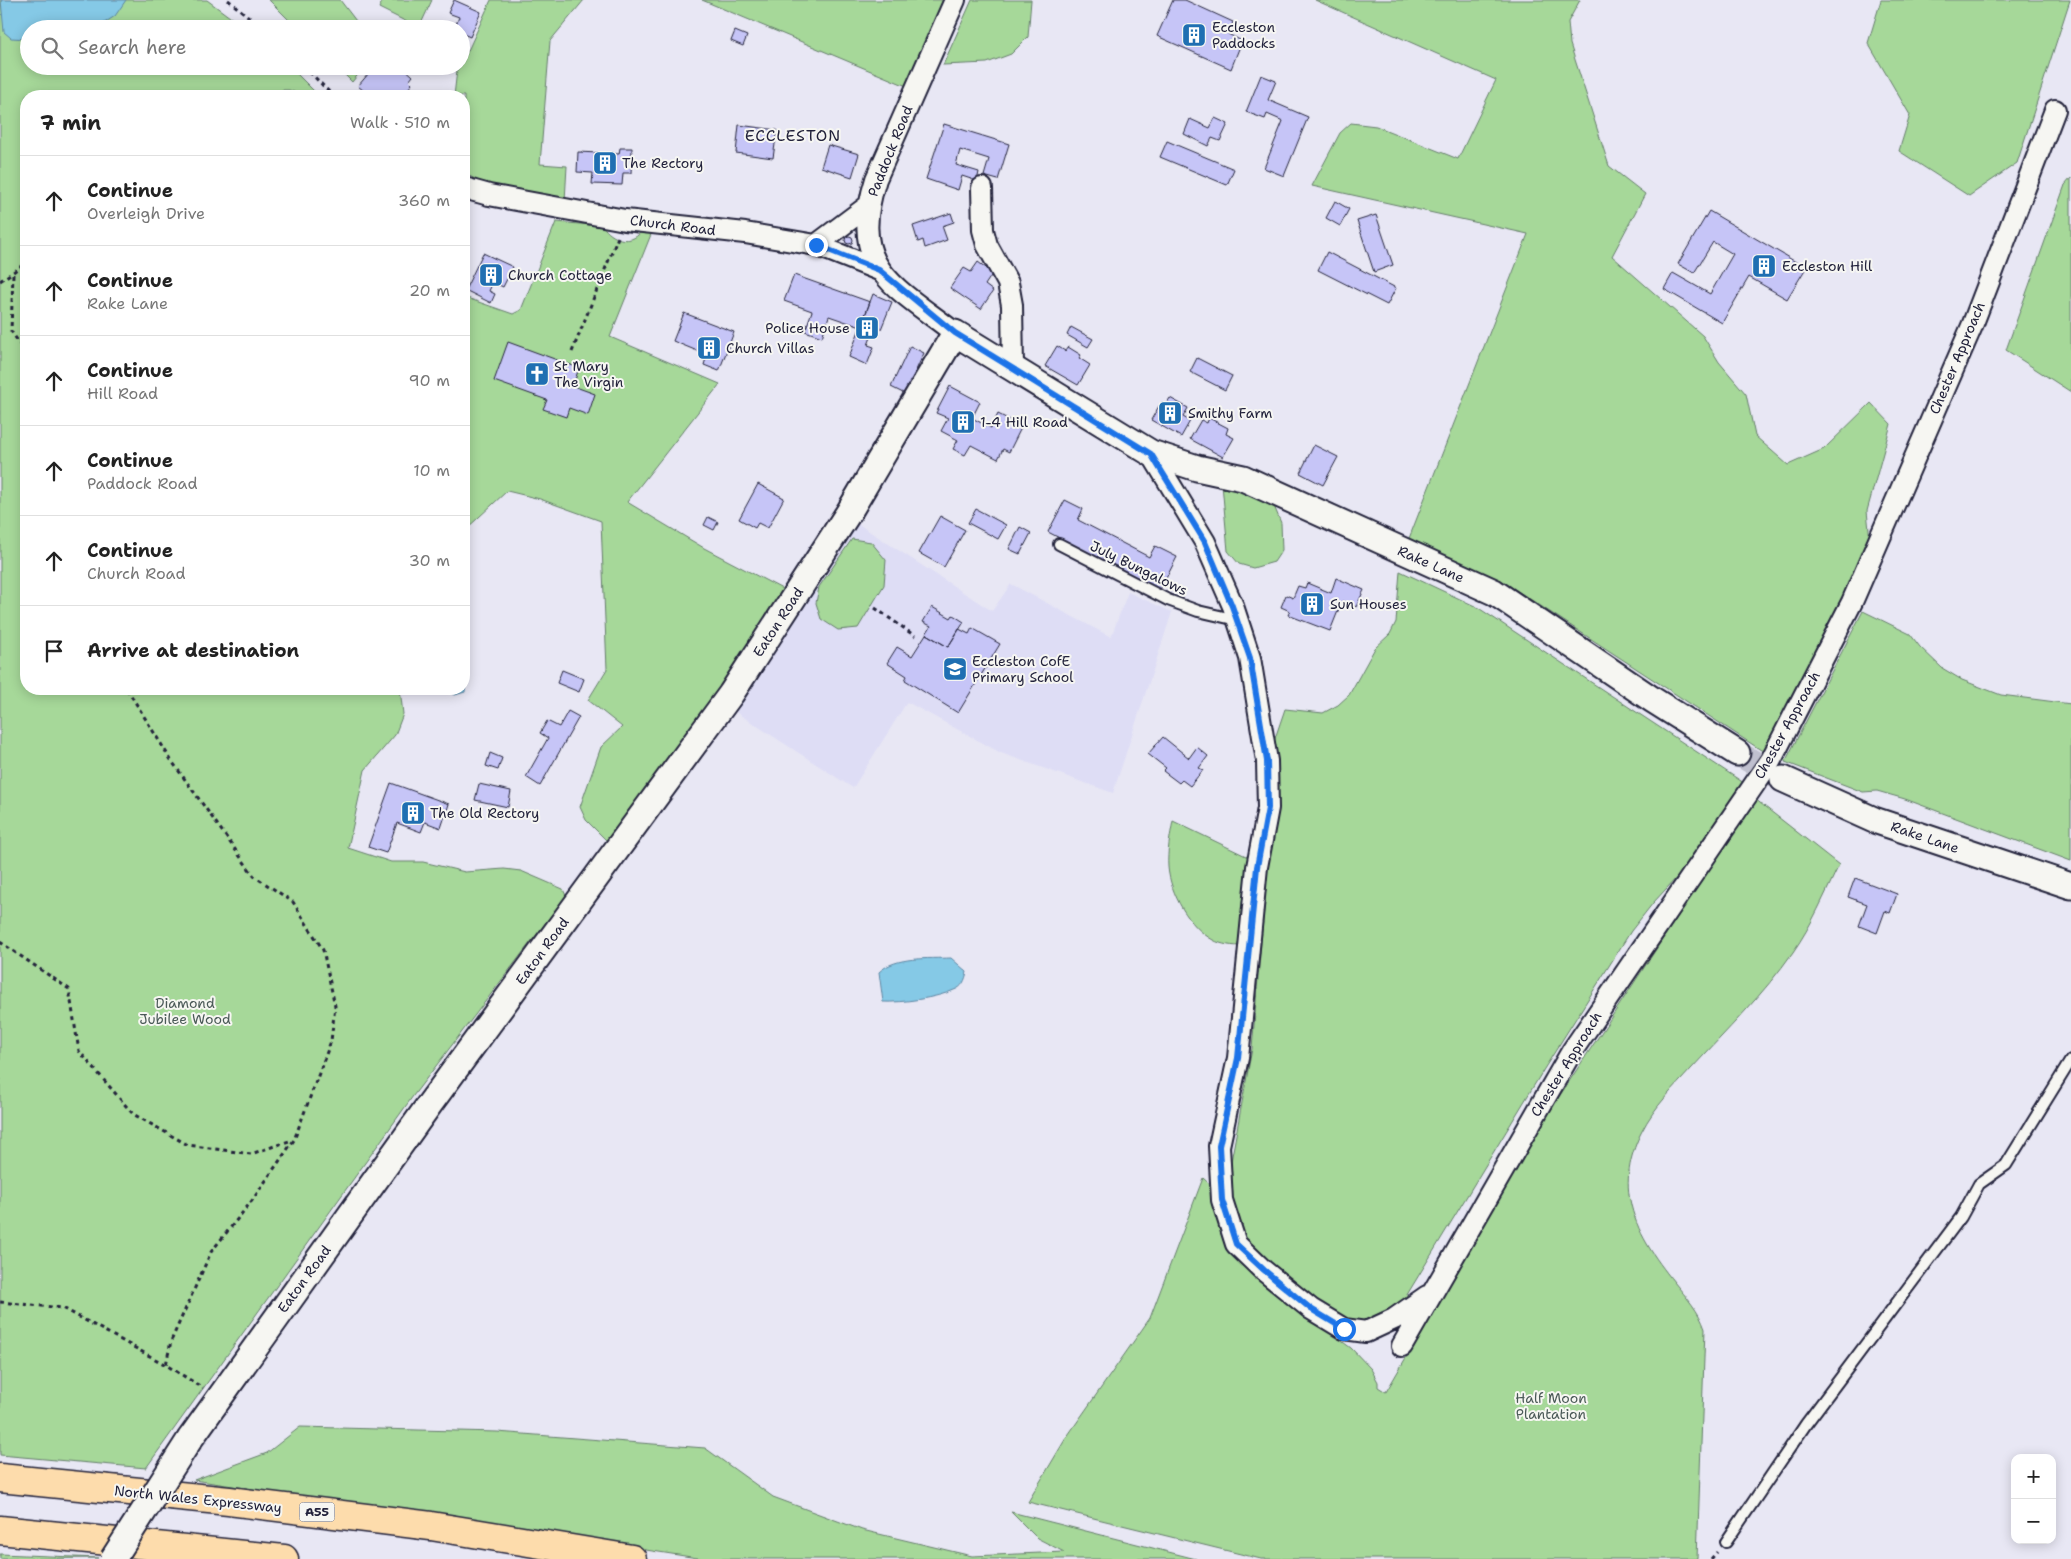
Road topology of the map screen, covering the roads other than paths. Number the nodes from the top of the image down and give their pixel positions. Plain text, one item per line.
1 (955, 0) edge
2 (2055, 110) dead end
3 (982, 188) dead end
4 (470, 190) edge
5 (868, 206) junction
6 (816, 245) junction
7 (879, 270) junction
8 (955, 333) junction
9 (1012, 368) junction
10 (1151, 454) junction
11 (1059, 544) dead end
12 (1237, 620) junction
13 (1737, 754) tunnel mouth
14 (1783, 780) tunnel mouth
15 (2071, 886) edge
16 (2071, 1060) edge
17 (1433, 1292) junction
18 (1402, 1346) dead end
19 (0, 1478) edge
20 (0, 1530) edge
21 (1726, 1542) dead end
22 (113, 1559) edge
23 (284, 1559) edge
24 (632, 1559) edge

1 - 5 street, Paddock Road
2 - 17 street, Chester Approach
3 - 9 street
4 - 6 street, Church Road
5 - 6 street
5 - 7 street, Paddock Road
6 - 7 street, Church Road
7 - 8 street, Paddock Road
8 - 9 street, Rake Lane
8 - 22 street, Eaton Road, bridge
9 - 10 street, Rake Lane
10 - 12 street
10 - 13 street, Rake Lane
11 - 12 lane, July Bungalows
12 - 17 street
14 - 15 street, Rake Lane
16 - 21 lane
17 - 18 street, Chester Approach
19 - 24 highway, North Wales Expressway / A55
20 - 23 highway

